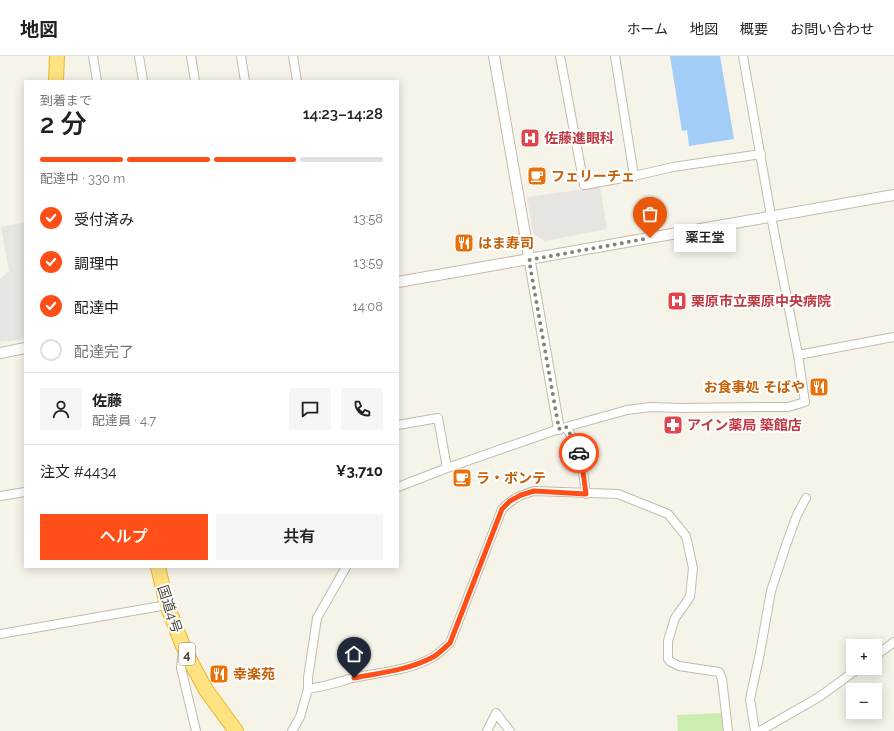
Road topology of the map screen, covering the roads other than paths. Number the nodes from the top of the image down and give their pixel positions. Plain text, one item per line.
1 (57, 56) edge
2 (92, 56) edge
3 (139, 56) edge
4 (191, 56) edge
5 (241, 56) edge
6 (293, 56) edge
7 (494, 56) edge
8 (560, 56) edge
9 (615, 56) edge
10 (743, 56) edge
11 (56, 80) edge
12 (97, 80) edge
13 (143, 80) edge
14 (195, 80) edge
15 (245, 80) edge
16 (297, 80) edge
17 (761, 154) junction
18 (634, 176) junction
19 (894, 195) edge
20 (771, 216) junction
21 (529, 260) junction
22 (399, 282) edge
23 (894, 337) edge
24 (24, 348) edge
25 (0, 352) edge
26 (798, 355) junction
27 (399, 425) edge
28 (562, 428) junction
29 (447, 468) junction
30 (399, 487) edge
31 (24, 492) edge
32 (586, 494) junction
33 (0, 496) edge
34 (806, 498) dead end
35 (158, 568) edge
36 (345, 568) edge
37 (167, 604) junction
38 (0, 634) edge
39 (894, 642) edge
40 (183, 646) junction
41 (882, 651) edge
42 (849, 675) edge
43 (308, 689) junction
44 (196, 731) edge
45 (236, 731) edge
46 (292, 731) edge
47 (487, 731) edge
48 (510, 731) edge
49 (728, 731) edge
50 (755, 731) edge
51 (760, 731) edge

1 - 11 highway
2 - 12 street
3 - 13 street
4 - 14 street
5 - 15 street
6 - 16 street
7 - 21 street
8 - 18 street
9 - 18 street
10 - 17 street
17 - 18 street
17 - 20 street
19 - 20 street
20 - 21 street
20 - 26 street
21 - 22 street
21 - 28 street
23 - 26 street
24 - 25 street
26 - 28 street
27 - 29 street
28 - 29 street
28 - 32 street
29 - 30 street
31 - 33 street
32 - 43 street
32 - 49 street
34 - 50 street
35 - 37 highway, 国道4号 / 4
36 - 43 street
37 - 38 street
37 - 40 highway, 国道4号 / 4
39 - 41 street
40 - 44 street
40 - 45 highway, 国道4号 / 4
42 - 51 street
43 - 46 street
47 - 48 street

